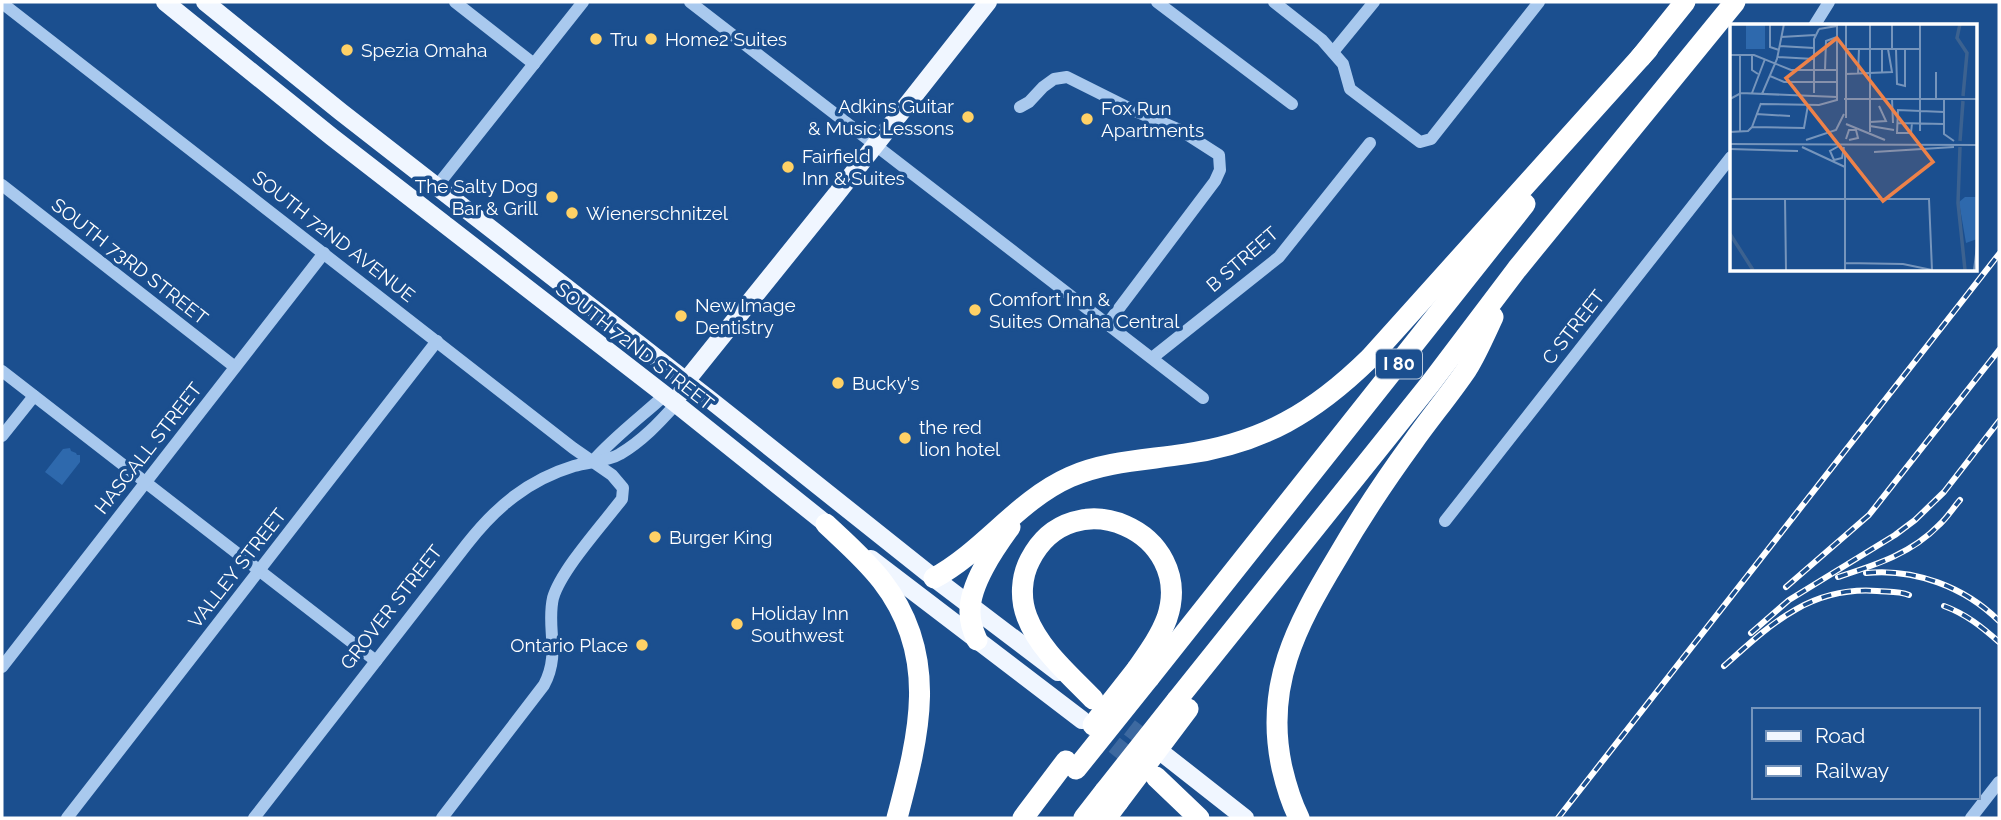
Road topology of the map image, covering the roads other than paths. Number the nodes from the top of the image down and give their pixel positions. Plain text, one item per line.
1 (205, 2) edge
2 (455, 2) edge
3 (583, 2) edge
4 (690, 2) edge
5 (988, 2) edge
6 (1157, 2) edge
7 (1274, 2) edge
8 (1374, 2) edge
9 (1539, 2) edge
10 (1685, 2) edge
11 (1735, 2) edge
12 (1829, 2) edge
13 (2, 3) edge
14 (172, 4) edge
15 (1815, 24) edge
16 (1648, 49) junction
17 (1333, 52) junction
18 (534, 64) junction
19 (1292, 104) dead end
20 (1020, 107) dead end
21 (1370, 143) dead end
22 (876, 144) junction
23 (1730, 158) edge
24 (2, 185) edge
25 (437, 186) junction
26 (404, 193) junction
27 (324, 253) junction
28 (1517, 270) junction
29 (1108, 323) junction
30 (438, 341) junction
31 (1152, 358) junction
32 (235, 367) junction
33 (2, 371) edge
34 (687, 381) junction
35 (34, 396) junction
36 (1203, 398) dead end
37 (670, 400) junction
38 (2, 436) edge
39 (593, 461) junction
40 (146, 482) junction
41 (1026, 506) junction
42 (1445, 521) dead end
43 (826, 524) junction
44 (259, 571) junction
45 (934, 578) junction
46 (970, 606) junction
47 (977, 640) junction
48 (376, 661) junction
49 (2, 667) edge
50 (1143, 673) junction
51 (1095, 700) joint
52 (1082, 720) tunnel mouth
53 (1166, 756) tunnel mouth
54 (1071, 765) junction
55 (1154, 776) joint
56 (1999, 782) edge
57 (1110, 804) edge
58 (449, 816) edge
59 (67, 818) edge
60 (254, 818) edge
61 (897, 818) edge
62 (1023, 818) edge
63 (1037, 818) edge
64 (1084, 818) edge
65 (1199, 818) edge
66 (1211, 818) edge
67 (1245, 818) edge
68 (1299, 818) edge
69 (1971, 818) edge

1 - 25 main road, SOUTH 72ND STREET
2 - 18 street
3 - 18 street
4 - 22 street
5 - 22 main road, GROVER STREET
6 - 19 street
7 - 17 street
8 - 17 street
9 - 17 street
10 - 16 highway, I 80
11 - 28 highway, I 80
12 - 15 street
13 - 27 street, SOUTH 72ND AVENUE
14 - 26 main road, SOUTH 72ND STREET
16 - 41 highway
16 - 50 highway, I 80
18 - 25 street
20 - 29 street
21 - 31 street, B STREET
22 - 29 street
22 - 34 main road, GROVER STREET
23 - 42 street, C STREET
24 - 32 street, SOUTH 73RD STREET
25 - 26 main road
25 - 34 main road, SOUTH 72ND STREET
26 - 37 main road, SOUTH 72ND STREET
27 - 30 street, SOUTH 72ND AVENUE
27 - 32 street, HASCALL STREET
28 - 57 highway, I 80, bridge
28 - 68 highway
29 - 31 street
30 - 39 street, SOUTH 72ND AVENUE
30 - 44 street, VALLEY STREET
31 - 36 street
32 - 40 street, HASCALL STREET
33 - 35 street
34 - 37 main road, GROVER STREET
34 - 45 main road, SOUTH 72ND STREET
35 - 38 street
35 - 40 street
37 - 39 street, GROVER STREET
37 - 43 main road, SOUTH 72ND STREET
39 - 48 street, GROVER STREET
39 - 58 street, SOUTH 72ND AVENUE
40 - 44 street
40 - 49 street, HASCALL STREET
41 - 45 highway
41 - 46 highway
43 - 47 main road, SOUTH 72ND STREET
43 - 61 highway
44 - 48 street
44 - 59 street, VALLEY STREET
45 - 46 main road, SOUTH 72ND STREET
46 - 47 highway
46 - 51 main road, SOUTH 72ND STREET
47 - 52 main road, SOUTH 72ND STREET
48 - 60 street, GROVER STREET
50 - 51 highway
50 - 54 highway, I 80, bridge
53 - 67 main road
54 - 62 highway
54 - 63 highway, I 80
55 - 65 highway
55 - 66 main road
56 - 69 street
57 - 64 highway, I 80

